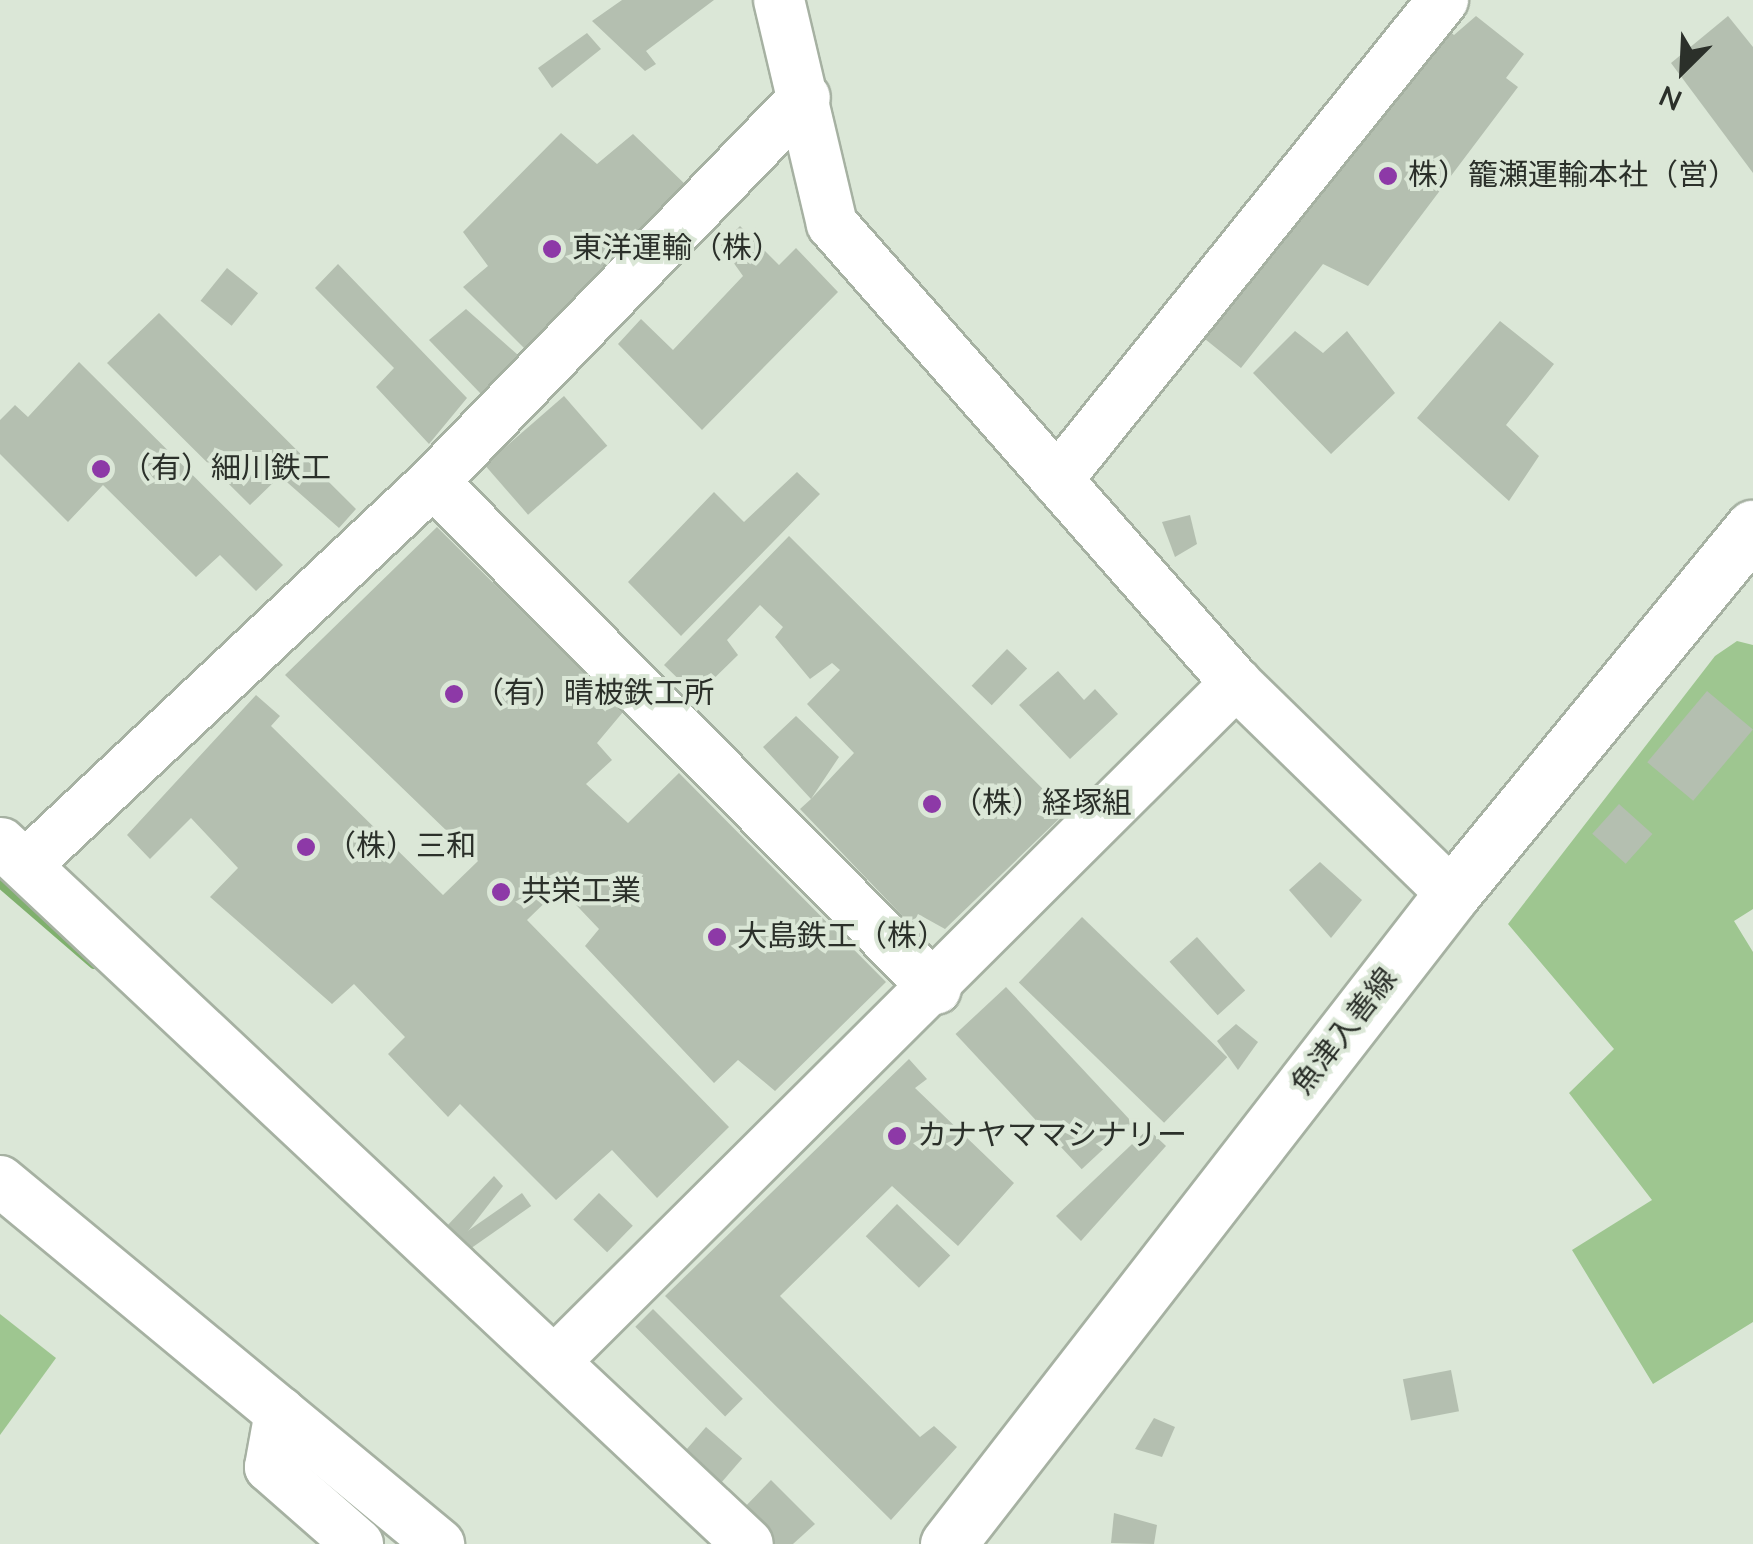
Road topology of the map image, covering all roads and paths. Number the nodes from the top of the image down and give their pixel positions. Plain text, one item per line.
1 (780, 0) edge
2 (1443, 0) edge
3 (805, 97) junction
4 (1058, 480) junction
5 (433, 482) junction
6 (1743, 560) edge
7 (1236, 682) junction
8 (14, 853) edge
9 (1452, 894) junction
10 (936, 989) junction
11 (0, 1181) edge
12 (556, 1360) junction
13 (280, 1412) junction
14 (358, 1544) edge
15 (439, 1544) edge
16 (748, 1544) edge
17 (948, 1544) edge

1 - 3 street
2 - 4 street
3 - 4 street
3 - 5 street
4 - 7 street
5 - 8 street
5 - 10 street
6 - 9 main road, 魚津入善線
7 - 9 street
7 - 10 street
8 - 12 street
9 - 17 main road, 魚津入善線
10 - 12 street
11 - 13 street
12 - 16 street
13 - 14 street
13 - 15 street

